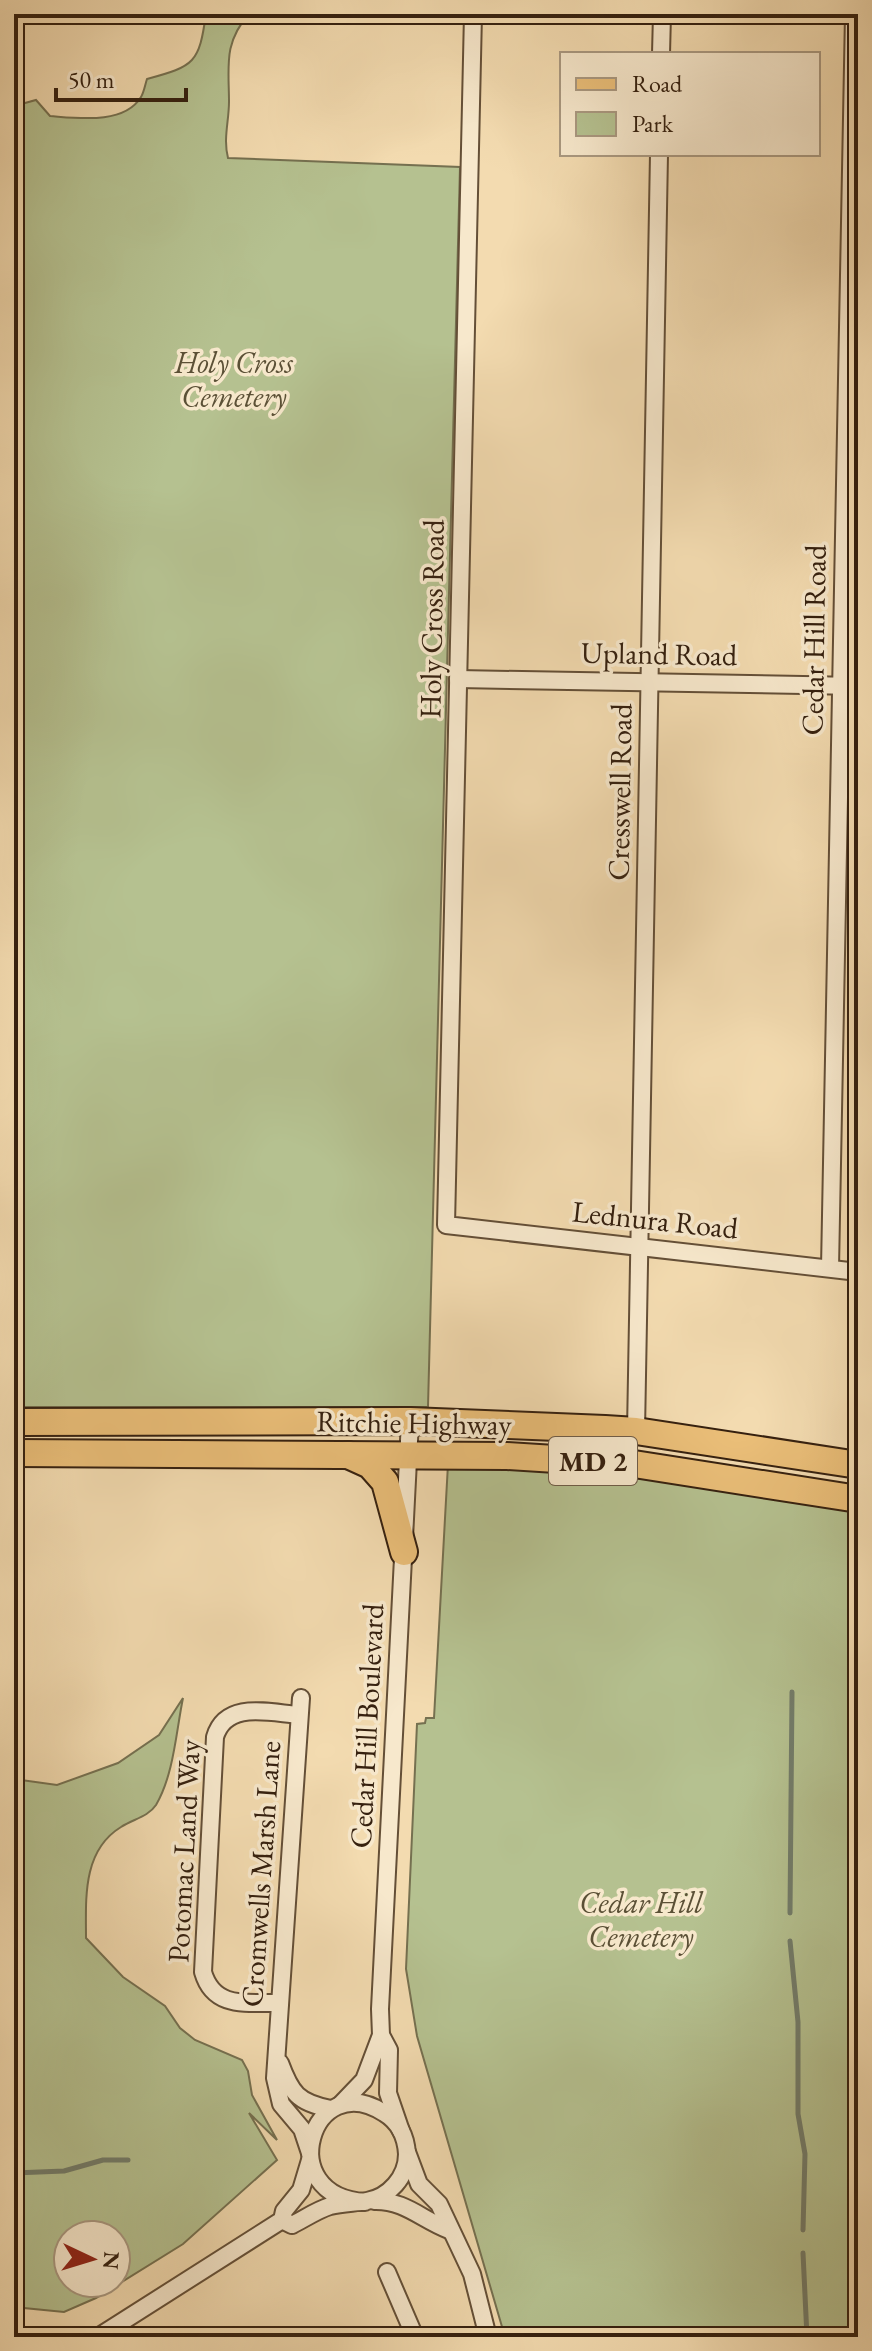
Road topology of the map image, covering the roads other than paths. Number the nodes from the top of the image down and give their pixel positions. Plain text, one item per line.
1 (473, 14) edge
2 (662, 14) edge
3 (854, 14) edge
4 (661, 52) edge
5 (659, 156) edge
6 (458, 679) junction
7 (650, 681) junction
8 (850, 686) edge
9 (446, 1225) joint
10 (639, 1245) junction
11 (830, 1268) junction
12 (858, 1272) edge
13 (410, 1421) junction
14 (14, 1422) edge
15 (636, 1431) junction
16 (14, 1453) edge
17 (345, 1454) junction
18 (409, 1454) junction
19 (858, 1465) edge
20 (858, 1499) edge
21 (404, 1552) junction
22 (300, 1706) joint
23 (280, 2003) junction
24 (381, 2035) junction
25 (277, 2054) junction
26 (336, 2107) junction
27 (404, 2139) junction
28 (310, 2157) junction
29 (368, 2201) junction
30 (282, 2220) junction
31 (449, 2230) junction
32 (387, 2272) dead end
33 (98, 2337) edge
34 (415, 2337) edge
35 (488, 2337) edge

1 - 6 street, Holy Cross Road
2 - 4 street
3 - 8 street, Cedar Hill Road
5 - 7 street, Cresswell Road
6 - 7 street, Upland Road
6 - 9 street, Holy Cross Road
7 - 8 street, Upland Road
7 - 10 street, Cresswell Road
8 - 11 street, Cedar Hill Road
9 - 10 street, Lednura Road
10 - 11 street, Lednura Road
10 - 15 street, Cresswell Road
11 - 12 street, Lednura Road
13 - 14 main road, Ritchie Highway / MD 2
13 - 15 main road, Ritchie Highway / MD 2
13 - 18 street, Cedar Hill Boulevard
15 - 19 main road, Ritchie Highway / MD 2
16 - 17 main road, Ritchie Highway / MD 2
17 - 18 main road, Ritchie Highway / MD 2
17 - 21 main road
18 - 20 main road, Ritchie Highway / MD 2
18 - 21 street, Cedar Hill Boulevard
21 - 24 street, Cedar Hill Boulevard
22 - 23 street, Cromwells Marsh Lane
22 - 23 street, Potomac Land Way
23 - 25 street, Cromwells Marsh Lane
24 - 26 street, Cedar Hill Boulevard
24 - 27 street, Cedar Hill Boulevard
25 - 26 street, Cromwells Marsh Lane
25 - 28 street, Cromwells Marsh Lane
26 - 27 street
26 - 28 street, Cedar Hill Boulevard
27 - 29 street, Cedar Hill Boulevard
27 - 31 street
28 - 29 street
28 - 30 street, Cedar Hill Boulevard
29 - 30 street, Cedar Hill Boulevard
29 - 31 street
30 - 33 street, Cedar Hill Boulevard
31 - 35 street
32 - 34 street

